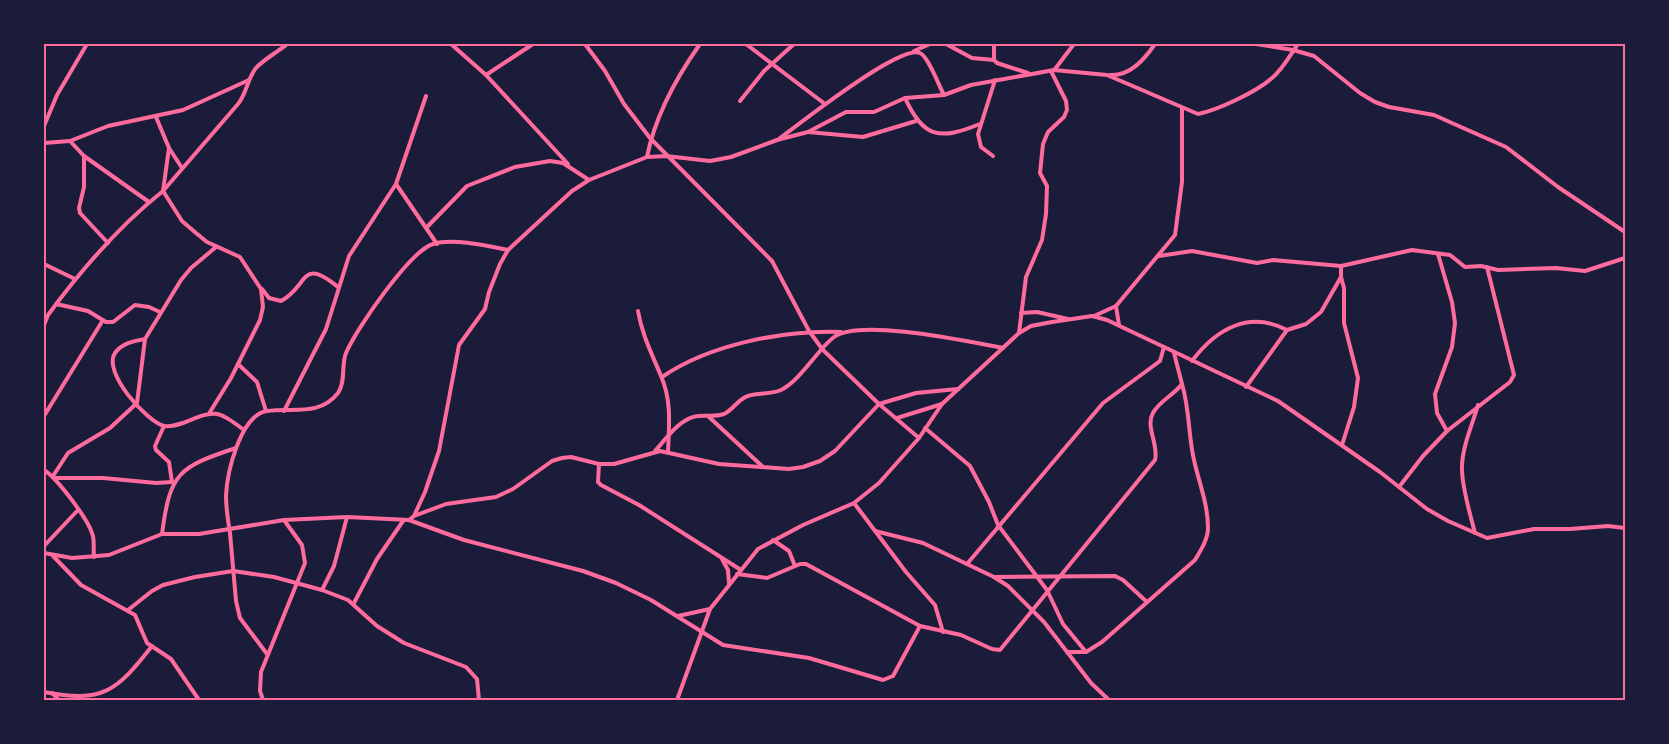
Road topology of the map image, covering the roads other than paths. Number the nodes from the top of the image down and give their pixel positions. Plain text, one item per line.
1 (87, 44) edge
2 (287, 44) edge
3 (451, 44) edge
4 (533, 44) edge
5 (585, 44) edge
6 (700, 44) edge
7 (746, 44) edge
8 (794, 44) edge
9 (930, 44) edge
10 (946, 44) edge
11 (994, 44) edge
12 (1074, 44) edge
13 (1155, 44) edge
14 (1256, 44) edge
15 (1298, 44) edge
16 (1293, 50) junction
17 (914, 51) junction
18 (994, 60) junction
19 (773, 64) junction
20 (1053, 70) junction
21 (1031, 74) junction
22 (486, 75) junction
23 (1107, 75) junction
24 (249, 80) junction
25 (995, 80) junction
26 (944, 95) junction
27 (426, 96) dead end
28 (906, 98) junction
29 (740, 101) dead end
30 (825, 104) junction
31 (1182, 108) junction
32 (156, 117) junction
33 (916, 121) junction
34 (980, 124) junction
35 (44, 126) edge
36 (808, 132) junction
37 (650, 138) junction
38 (777, 140) junction
39 (70, 141) junction
40 (44, 143) edge
41 (170, 148) junction
42 (84, 156) junction
43 (666, 156) junction
44 (993, 156) dead end
45 (647, 157) junction
46 (569, 166) junction
47 (182, 168) junction
48 (589, 180) junction
49 (396, 184) junction
50 (163, 191) junction
51 (149, 202) junction
52 (427, 227) junction
53 (1625, 232) edge
54 (108, 243) junction
55 (437, 244) junction
56 (216, 246) junction
57 (508, 250) junction
58 (1438, 254) junction
59 (1159, 256) junction
60 (1625, 258) edge
61 (44, 264) edge
62 (1341, 266) junction
63 (1487, 267) junction
64 (1342, 277) junction
65 (74, 279) junction
66 (338, 287) junction
67 (261, 289) junction
68 (56, 304) junction
69 (1116, 306) junction
70 (638, 311) dead end
71 (160, 312) junction
72 (1021, 313) junction
73 (1092, 316) junction
74 (103, 320) junction
75 (1070, 320) junction
76 (44, 325) edge
77 (1119, 325) junction
78 (1287, 330) junction
79 (809, 331) junction
80 (844, 332) junction
81 (1019, 333) junction
82 (145, 339) junction
83 (1164, 347) junction
84 (1003, 348) junction
85 (823, 350) junction
86 (1174, 353) junction
87 (1192, 361) junction
88 (238, 364) junction
89 (662, 377) junction
90 (1182, 384) junction
91 (1246, 387) junction
92 (959, 389) junction
93 (137, 403) junction
94 (879, 404) junction
95 (942, 404) junction
96 (1478, 405) junction
97 (266, 411) junction
98 (284, 411) junction
99 (210, 412) junction
100 (44, 416) edge
101 (709, 417) junction
102 (897, 418) junction
103 (164, 426) junction
104 (925, 428) junction
105 (244, 430) junction
106 (1447, 431) junction
107 (669, 436) junction
108 (919, 438) junction
109 (1342, 445) junction
110 (236, 448) junction
111 (655, 452) junction
112 (668, 452) junction
113 (599, 464) junction
114 (762, 466) junction
115 (44, 470) edge
116 (54, 477) junction
117 (172, 483) junction
118 (1399, 487) junction
119 (854, 503) junction
120 (78, 510) junction
121 (414, 516) junction
122 (347, 517) junction
123 (284, 520) junction
124 (410, 520) junction
125 (403, 521) junction
126 (998, 525) junction
127 (1625, 528) edge
128 (229, 529) junction
129 (875, 531) junction
130 (1476, 533) junction
131 (162, 534) junction
132 (773, 540) junction
133 (44, 546) edge
134 (44, 553) edge
135 (53, 556) junction
136 (94, 556) junction
137 (722, 559) junction
138 (967, 564) junction
139 (794, 566) junction
140 (233, 570) junction
141 (741, 570) junction
142 (737, 574) junction
143 (1059, 576) junction
144 (994, 577) junction
145 (1037, 577) junction
146 (296, 583) junction
147 (730, 584) junction
148 (322, 590) junction
149 (1047, 590) junction
150 (1147, 602) junction
151 (354, 603) junction
152 (710, 609) junction
153 (128, 610) junction
154 (1032, 610) junction
155 (678, 616) junction
156 (920, 626) junction
157 (701, 632) junction
158 (943, 632) junction
159 (152, 646) junction
160 (1067, 652) junction
161 (1086, 652) junction
162 (267, 654) junction
163 (44, 692) edge
164 (52, 693) junction
165 (59, 700) edge
166 (200, 700) edge
167 (264, 700) edge
168 (479, 700) edge
169 (677, 700) edge
170 (1109, 700) edge

1 - 35 street
2 - 24 street
3 - 22 street
4 - 22 street
5 - 37 street
6 - 37 street
7 - 19 street
8 - 19 street
9 - 17 street
10 - 18 street
11 - 18 street
12 - 20 street
13 - 23 street
14 - 16 street
15 - 16 street
16 - 31 street
16 - 53 street
17 - 26 street
17 - 30 street
18 - 21 street
19 - 29 street
19 - 30 street
20 - 21 street
20 - 23 street
20 - 72 street
21 - 25 street
22 - 46 street
23 - 31 street
24 - 32 street
24 - 47 street
25 - 26 street
25 - 34 street
26 - 28 street
27 - 49 street
28 - 33 street
28 - 36 street
30 - 38 street
31 - 59 street
32 - 39 street
32 - 41 street
33 - 34 street
33 - 36 street
34 - 44 street
36 - 38 street
37 - 43 street
37 - 45 street
38 - 43 street
39 - 40 street
39 - 42 street
41 - 47 street
41 - 50 street
42 - 51 street
42 - 54 street
43 - 45 street
43 - 79 street
45 - 48 street
46 - 48 street
46 - 52 street
47 - 50 street
48 - 57 street
49 - 52 street
49 - 66 street
50 - 51 street
50 - 56 street
51 - 54 street
52 - 55 street
54 - 65 street
55 - 57 street
55 - 98 street
56 - 67 street
56 - 71 street
57 - 121 street
58 - 62 street
58 - 63 street
58 - 106 street
59 - 62 street
59 - 69 street
60 - 63 street
61 - 65 street
62 - 64 street
63 - 96 street
64 - 78 street
64 - 109 street
65 - 68 street
66 - 67 street
66 - 98 street
67 - 88 street
68 - 74 street
68 - 76 street
69 - 73 street
69 - 77 street
70 - 89 street
71 - 74 street
71 - 82 street
72 - 75 street
72 - 81 street
73 - 75 street
73 - 77 street
74 - 100 street
75 - 81 street
77 - 83 street
78 - 87 street
78 - 91 street
79 - 80 street
79 - 85 street
79 - 89 street
80 - 84 street
80 - 85 street
81 - 84 street
82 - 93 street
82 - 93 street
83 - 86 street
83 - 126 street
84 - 92 street
85 - 94 street
85 - 101 street
86 - 87 street
86 - 90 street
87 - 91 street
88 - 97 street
88 - 99 street
89 - 107 street
90 - 143 street
90 - 150 street
91 - 109 street
92 - 94 street
92 - 95 street
93 - 103 street
93 - 116 street
94 - 102 street
94 - 114 street
95 - 102 street
95 - 104 street
96 - 106 street
96 - 130 street
97 - 98 street
97 - 105 street
99 - 103 street
99 - 105 street
101 - 107 street
101 - 114 street
102 - 108 street
103 - 117 street
104 - 108 street
104 - 126 street
105 - 110 street
106 - 118 street
107 - 111 street
107 - 112 street
108 - 119 street
109 - 118 street
110 - 117 street
110 - 128 street
111 - 112 street
111 - 113 street
112 - 114 street
113 - 121 street
113 - 137 street
115 - 116 street
116 - 117 street
116 - 120 street
117 - 131 street
118 - 130 street
119 - 129 street
119 - 132 street
120 - 133 street
120 - 136 street
121 - 124 street
122 - 123 street
122 - 125 street
122 - 148 street
123 - 128 street
123 - 146 street
124 - 125 street
124 - 155 street
125 - 151 street
126 - 138 street
126 - 145 street
127 - 130 street
128 - 131 street
128 - 140 street
129 - 138 street
129 - 158 street
131 - 136 street
132 - 139 street
132 - 141 street
134 - 135 street
135 - 136 street
135 - 153 street
137 - 141 street
137 - 147 street
138 - 144 street
139 - 142 street
139 - 156 street
140 - 146 street
140 - 153 street
140 - 162 street
141 - 142 street
142 - 147 street
143 - 145 street
143 - 149 street
143 - 150 street
144 - 145 street
144 - 154 street
145 - 149 street
146 - 148 street
146 - 162 street
147 - 152 street
148 - 151 street
149 - 154 street
149 - 161 street
150 - 161 street
151 - 168 street
152 - 155 street
152 - 157 street
153 - 159 street
154 - 158 street
154 - 160 street
155 - 157 street
156 - 157 street
156 - 158 street
157 - 169 street
159 - 164 street
159 - 166 street
160 - 161 street
160 - 170 street
162 - 167 street
163 - 164 street
164 - 165 street

